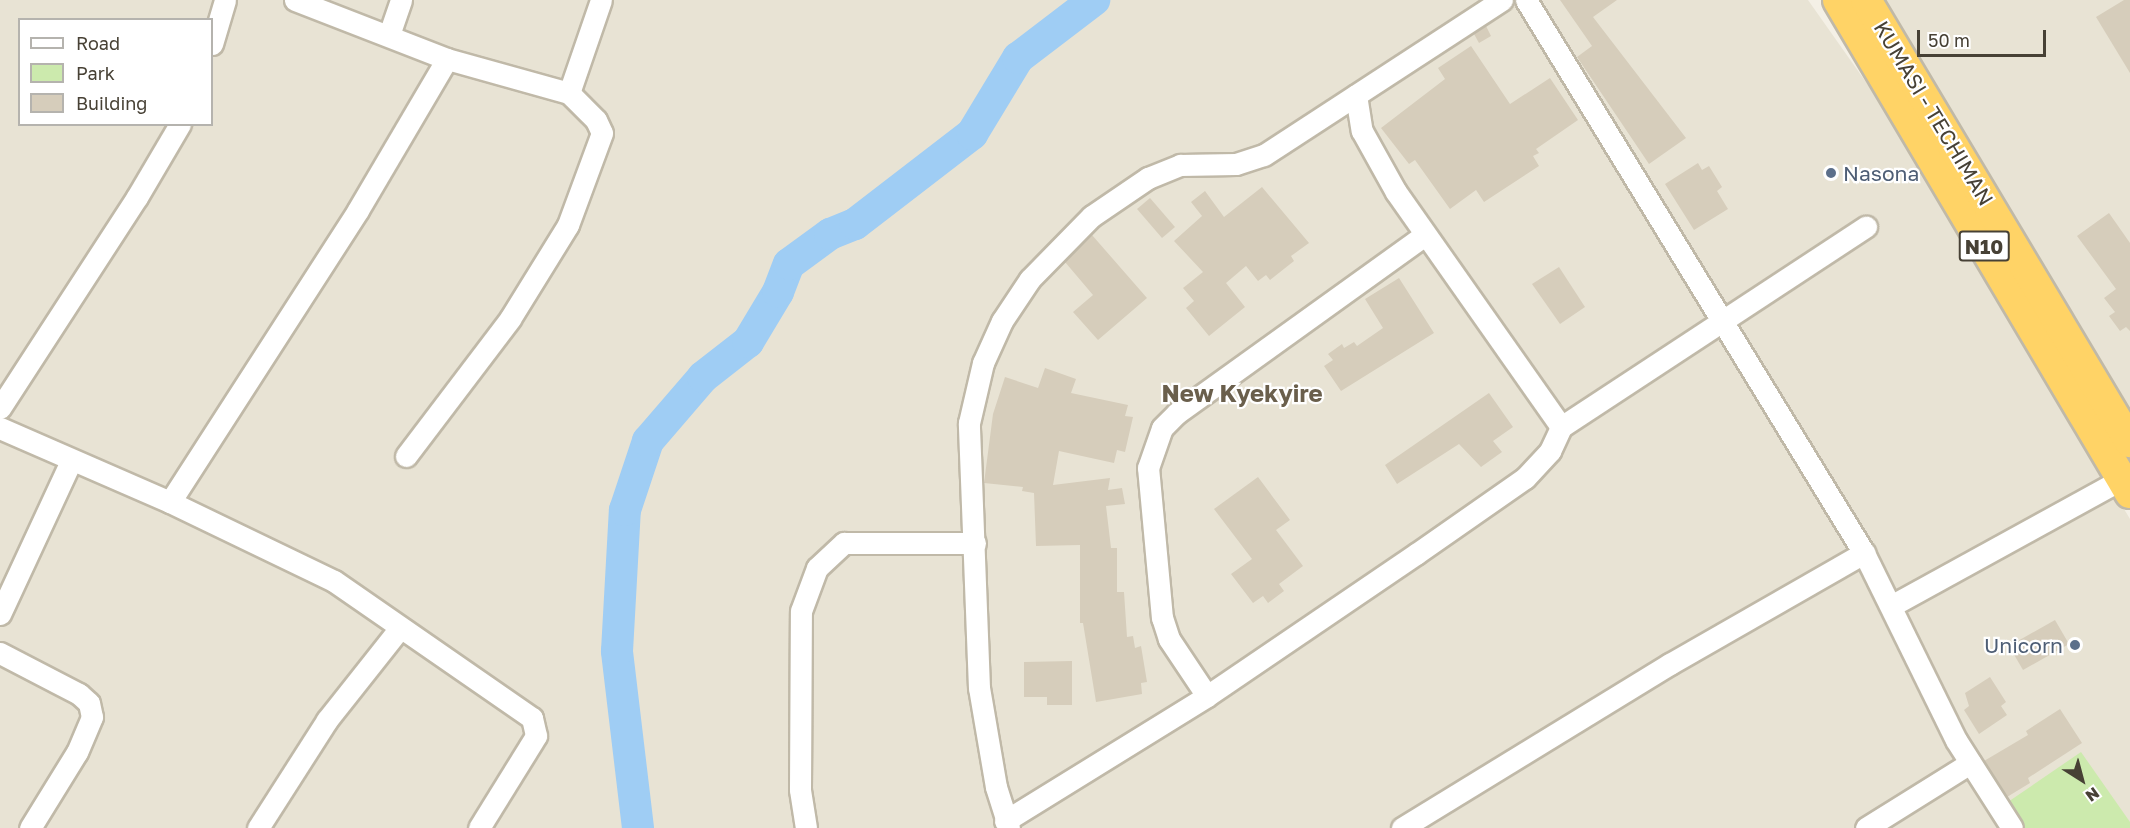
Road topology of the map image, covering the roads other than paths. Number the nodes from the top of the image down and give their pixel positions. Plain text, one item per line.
1 (225, 0) edge
2 (295, 0) edge
3 (401, 0) edge
4 (601, 0) edge
5 (1502, 0) edge
6 (1526, 0) edge
7 (1838, 0) edge
8 (1866, 0) edge
9 (389, 35) junction
10 (213, 41) edge
11 (447, 58) junction
12 (570, 93) junction
13 (1356, 95) junction
14 (179, 126) edge
15 (1866, 227) dead end
16 (1425, 235) junction
17 (1720, 324) junction
18 (0, 408) edge
19 (1561, 427) junction
20 (0, 428) edge
21 (2130, 442) edge
22 (406, 456) dead end
23 (71, 461) junction
24 (2126, 486) edge
25 (170, 502) junction
26 (975, 543) junction
27 (1864, 553) junction
28 (1891, 606) junction
29 (0, 614) edge
30 (400, 628) junction
31 (0, 653) edge
32 (1207, 696) junction
33 (1970, 763) junction
34 (1007, 825) edge
35 (30, 828) edge
36 (258, 828) edge
37 (479, 828) edge
38 (806, 828) edge
39 (1402, 828) edge
40 (1866, 828) edge
41 (2012, 828) edge

1 - 10 street
2 - 9 street
3 - 9 street
4 - 12 street
5 - 13 street
6 - 17 street
7 - 24 highway, N10
8 - 21 highway, KUMASI - TECHIMAN / N10
9 - 11 street
11 - 12 street
11 - 25 street
12 - 22 street
13 - 16 street
13 - 26 street
14 - 18 street
15 - 17 street
16 - 19 street
16 - 32 street
17 - 19 street
17 - 27 street
19 - 32 street
20 - 23 street
23 - 25 street
23 - 29 street
24 - 28 street
25 - 30 street
26 - 34 street
26 - 38 street
27 - 28 street
27 - 39 street
28 - 33 street
30 - 36 street
30 - 37 street
31 - 35 street
32 - 34 street
33 - 40 street
33 - 41 street

